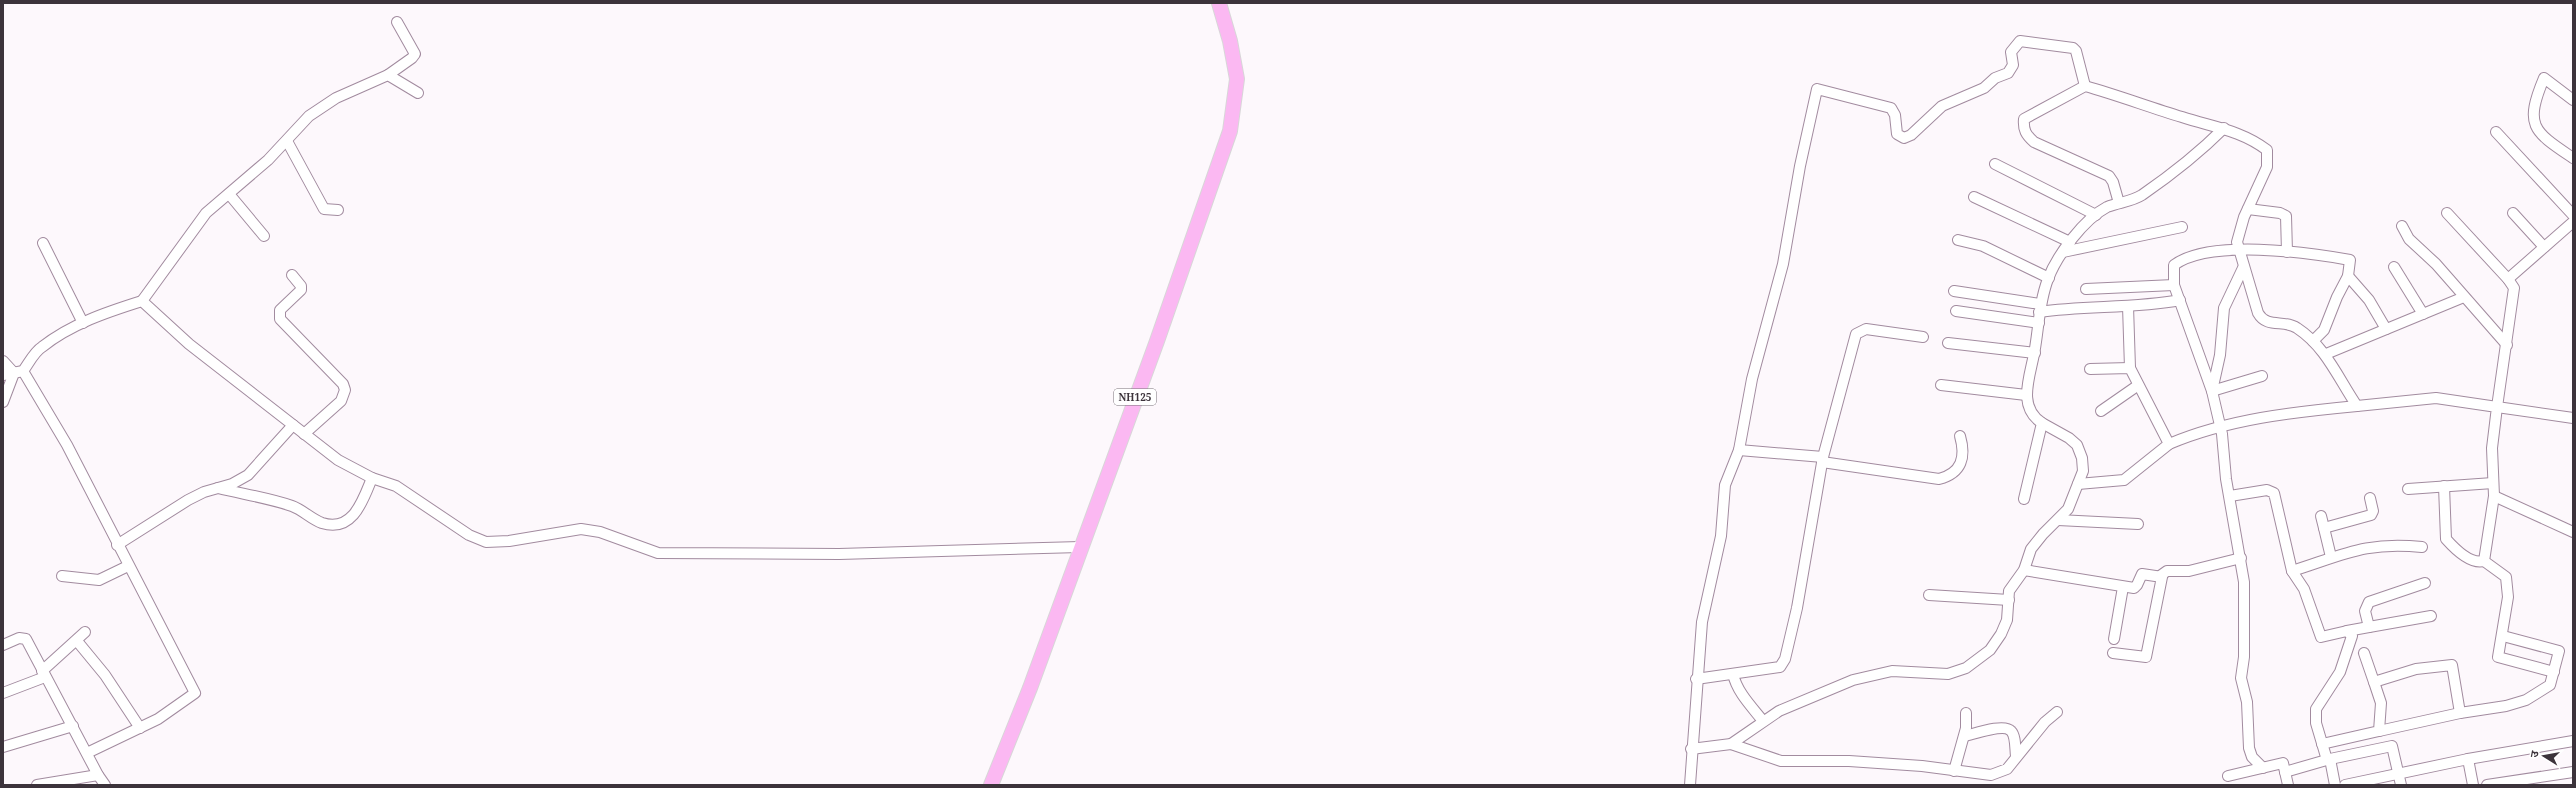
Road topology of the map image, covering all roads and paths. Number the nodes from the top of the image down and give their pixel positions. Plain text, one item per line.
1 (1219, 3) edge
2 (397, 22) dead end
3 (388, 75) junction
4 (2085, 86) junction
5 (418, 93) dead end
6 (2573, 100) edge
7 (2224, 128) junction
8 (2496, 132) dead end
9 (287, 141) junction
10 (2573, 158) edge
11 (1996, 164) dead end
12 (229, 194) junction
13 (1974, 197) dead end
14 (2119, 203) junction
15 (2248, 209) junction
16 (338, 210) dead end
17 (2447, 213) dead end
18 (2513, 213) dead end
19 (2096, 215) junction
20 (2573, 215) edge
21 (2573, 222) edge
22 (2402, 226) dead end
23 (2182, 227) dead end
24 (264, 236) dead end
25 (1958, 240) dead end
26 (2070, 242) junction
27 (43, 243) dead end
28 (2544, 247) junction
29 (2238, 251) junction
30 (2063, 252) junction
31 (2287, 252) junction
32 (2394, 267) dead end
33 (2243, 268) junction
34 (292, 275) dead end
35 (2348, 276) junction
36 (2049, 278) junction
37 (2508, 279) junction
38 (2174, 285) junction
39 (2086, 289) dead end
40 (1954, 290) dead end
41 (2464, 297) junction
42 (2180, 300) junction
43 (142, 301) junction
44 (2128, 306) junction
45 (2040, 308) junction
46 (1956, 311) dead end
47 (2423, 314) junction
48 (83, 323) junction
49 (2039, 323) junction
50 (2386, 330) junction
51 (1923, 337) dead end
52 (2312, 341) junction
53 (1948, 343) dead end
54 (2507, 345) junction
55 (2034, 353) junction
56 (2326, 354) junction
57 (3, 360) edge
58 (2130, 368) junction
59 (2090, 369) dead end
60 (18, 372) junction
61 (3, 375) edge
62 (2262, 376) dead end
63 (1941, 385) dead end
64 (2137, 386) junction
65 (2212, 391) junction
66 (2026, 395) junction
67 (3, 402) edge
68 (2357, 406) junction
69 (2497, 407) junction
70 (2101, 411) dead end
71 (2573, 418) edge
72 (2042, 423) junction
73 (293, 425) junction
74 (2220, 427) junction
75 (304, 434) junction
76 (1960, 436) dead end
77 (2168, 444) junction
78 (1739, 450) junction
79 (1823, 459) junction
80 (372, 478) junction
81 (2493, 483) junction
82 (2078, 484) junction
83 (2444, 486) junction
84 (218, 488) junction
85 (2408, 489) dead end
86 (2230, 496) junction
87 (2494, 496) junction
88 (2370, 498) dead end
89 (2024, 499) dead end
90 (2321, 516) dead end
91 (2058, 520) junction
92 (2138, 524) dead end
93 (2324, 528) junction
94 (2573, 532) edge
95 (117, 545) junction
96 (1080, 546) junction
97 (2422, 548) dead end
98 (2331, 557) junction
99 (2241, 558) junction
100 (2484, 561) junction
101 (128, 566) junction
102 (2024, 570) junction
103 (2292, 571) junction
104 (62, 576) dead end
105 (2160, 576) junction
106 (2425, 583) dead end
107 (2123, 587) junction
108 (1929, 595) dead end
109 (2009, 600) junction
110 (2431, 616) dead end
111 (2369, 627) junction
112 (2347, 631) junction
113 (85, 632) dead end
114 (2502, 636) junction
115 (2114, 639) dead end
116 (77, 641) junction
117 (3, 645) edge
118 (2113, 653) dead end
119 (2364, 653) dead end
120 (2554, 672) junction
121 (44, 674) junction
122 (1733, 674) junction
123 (1696, 679) junction
124 (2374, 682) junction
125 (3, 693) edge
126 (2057, 712) dead end
127 (1966, 713) dead end
128 (2460, 713) junction
129 (1763, 721) junction
130 (73, 726) junction
131 (140, 728) junction
132 (2379, 731) junction
133 (1965, 736) junction
134 (2573, 741) edge
135 (1731, 744) junction
136 (2322, 744) junction
137 (3, 747) edge
138 (1691, 749) junction
139 (87, 753) junction
140 (2016, 756) junction
141 (2468, 759) junction
142 (2328, 760) junction
143 (2263, 768) junction
144 (1954, 771) junction
145 (2285, 772) junction
146 (2573, 772) edge
147 (2399, 773) junction
148 (98, 775) junction
149 (2228, 776) dead end
150 (81, 782) edge
151 (37, 785) edge
152 (105, 785) edge
153 (992, 785) edge
154 (1690, 785) edge
155 (2288, 785) edge
156 (2335, 785) edge
157 (2345, 785) edge
158 (2402, 785) edge
159 (2473, 785) edge
160 (2487, 785) edge

1 - 96 highway, NH125
2 - 3 street
3 - 5 street
3 - 9 street
4 - 7 street
4 - 14 street
4 - 78 street
6 - 10 street
7 - 14 street
7 - 15 street
8 - 20 street
9 - 12 street
9 - 16 street
11 - 19 street
12 - 24 street
12 - 43 street
13 - 26 street
14 - 19 street
15 - 29 street
15 - 31 street
17 - 37 street
18 - 28 street
19 - 26 street
21 - 28 street
22 - 41 street
23 - 30 street
25 - 36 street
26 - 30 street
27 - 48 street
28 - 37 street
29 - 31 street
29 - 33 street
29 - 38 street
30 - 36 street
31 - 35 street
32 - 47 street
33 - 52 street
33 - 65 street
34 - 75 street
35 - 50 street
35 - 52 street
36 - 45 street
37 - 54 street
38 - 39 street
38 - 42 street
40 - 45 street
41 - 47 street
41 - 54 street
42 - 44 street
42 - 65 street
43 - 48 street
43 - 73 street
44 - 45 street
44 - 58 street
45 - 49 street
46 - 49 street
47 - 50 street
48 - 60 street
49 - 55 street
50 - 56 street
51 - 79 street
52 - 56 street
53 - 55 street
54 - 69 street
55 - 66 street
56 - 68 street
57 - 60 street
58 - 59 street
58 - 64 street
60 - 61 street
60 - 67 street
60 - 95 street
62 - 65 street
63 - 66 street
64 - 70 street
64 - 77 street
65 - 74 street
66 - 72 street
68 - 69 street
68 - 74 street
69 - 71 street
69 - 81 street
72 - 82 street
72 - 89 street
73 - 75 street
73 - 84 street
74 - 77 street
74 - 86 street
75 - 80 street
76 - 79 street
77 - 82 street
78 - 79 street
78 - 123 street
79 - 122 street
80 - 84 street
80 - 96 street
81 - 83 street
81 - 87 street
82 - 91 street
83 - 85 street
83 - 100 street
84 - 95 street
86 - 99 street
86 - 103 street
87 - 94 street
87 - 100 street
88 - 93 street
90 - 93 street
91 - 92 street
91 - 102 street
93 - 98 street
95 - 101 street
96 - 153 highway, NH125
97 - 98 street
98 - 103 street
99 - 105 street
99 - 143 street
100 - 114 street
101 - 104 street
101 - 131 street
102 - 107 street
102 - 109 street
103 - 112 street
105 - 107 street
105 - 118 street
106 - 111 street
107 - 115 street
108 - 109 street
109 - 129 street
110 - 111 street
111 - 112 street
112 - 136 street
113 - 116 street
114 - 120 street
114 - 120 street
116 - 121 street
116 - 131 street
117 - 121 street
119 - 124 street
120 - 128 street
121 - 125 street
121 - 130 street
122 - 123 street
122 - 129 street
123 - 138 street
124 - 128 street
124 - 132 street
126 - 140 street
127 - 133 street
128 - 132 street
129 - 135 street
130 - 137 street
130 - 139 street
131 - 139 street
132 - 136 street
133 - 140 street
133 - 144 street
134 - 141 street
135 - 138 street
135 - 144 street
136 - 142 street
138 - 154 street
139 - 148 street
140 - 144 street
141 - 147 street
141 - 159 street
142 - 145 street
142 - 147 street
142 - 156 street
143 - 145 street
143 - 149 street
145 - 155 street
146 - 160 street
147 - 157 street
147 - 158 street
148 - 150 street
148 - 152 street
150 - 151 street

